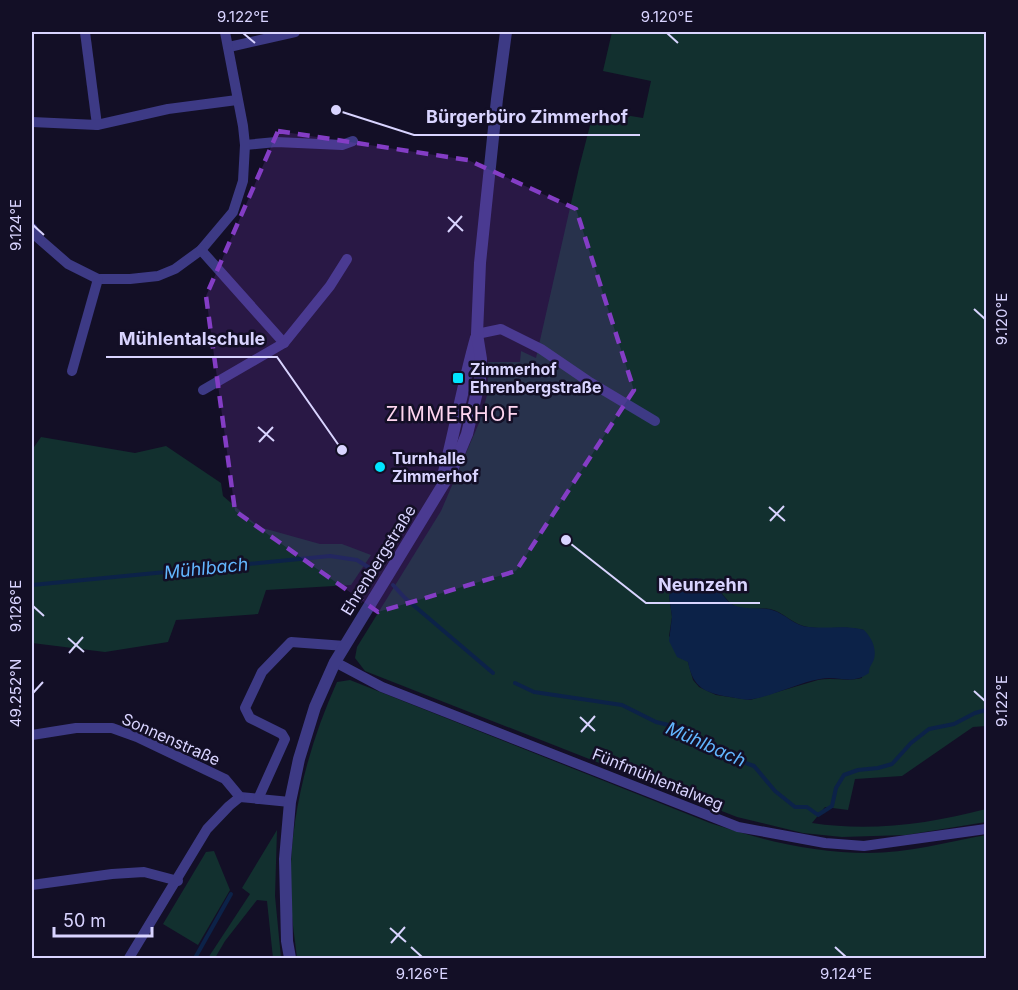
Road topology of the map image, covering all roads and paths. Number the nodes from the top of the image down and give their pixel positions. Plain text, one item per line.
1 (85, 32) edge
2 (225, 32) edge
3 (295, 32) edge
4 (506, 32) edge
5 (229, 47) junction
6 (237, 100) junction
7 (32, 122) edge
8 (97, 125) junction
9 (353, 141) dead end
10 (245, 145) junction
11 (33, 234) edge
12 (201, 250) junction
13 (347, 259) dead end
14 (98, 279) junction
15 (477, 334) junction
16 (284, 343) junction
17 (72, 371) dead end
18 (203, 390) dead end
19 (655, 421) dead end
20 (345, 646) junction
21 (335, 662) junction
22 (32, 735) edge
23 (240, 797) junction
24 (258, 799) junction
25 (291, 802) junction
26 (987, 829) edge
27 (178, 881) junction
28 (32, 885) edge
29 (129, 958) edge
30 (290, 958) edge

1 - 8 street
2 - 5 street
3 - 5 street
4 - 15 street, Ehrenbergstraße
5 - 6 street
6 - 8 street
6 - 10 street
7 - 8 street
9 - 10 street
10 - 12 street
11 - 14 street
12 - 14 street
12 - 16 street
13 - 16 street
14 - 17 street
15 - 19 street
15 - 20 street, Ehrenbergstraße
16 - 18 street
20 - 21 street, Ehrenbergstraße
20 - 24 street
21 - 25 street, Ehrenbergstraße
21 - 26 street, Fünfmühlentalweg
22 - 23 street, Sonnenstraße
23 - 24 street
23 - 27 street
24 - 25 street
25 - 30 street, Ehrenbergstraße
27 - 28 street
27 - 29 street

